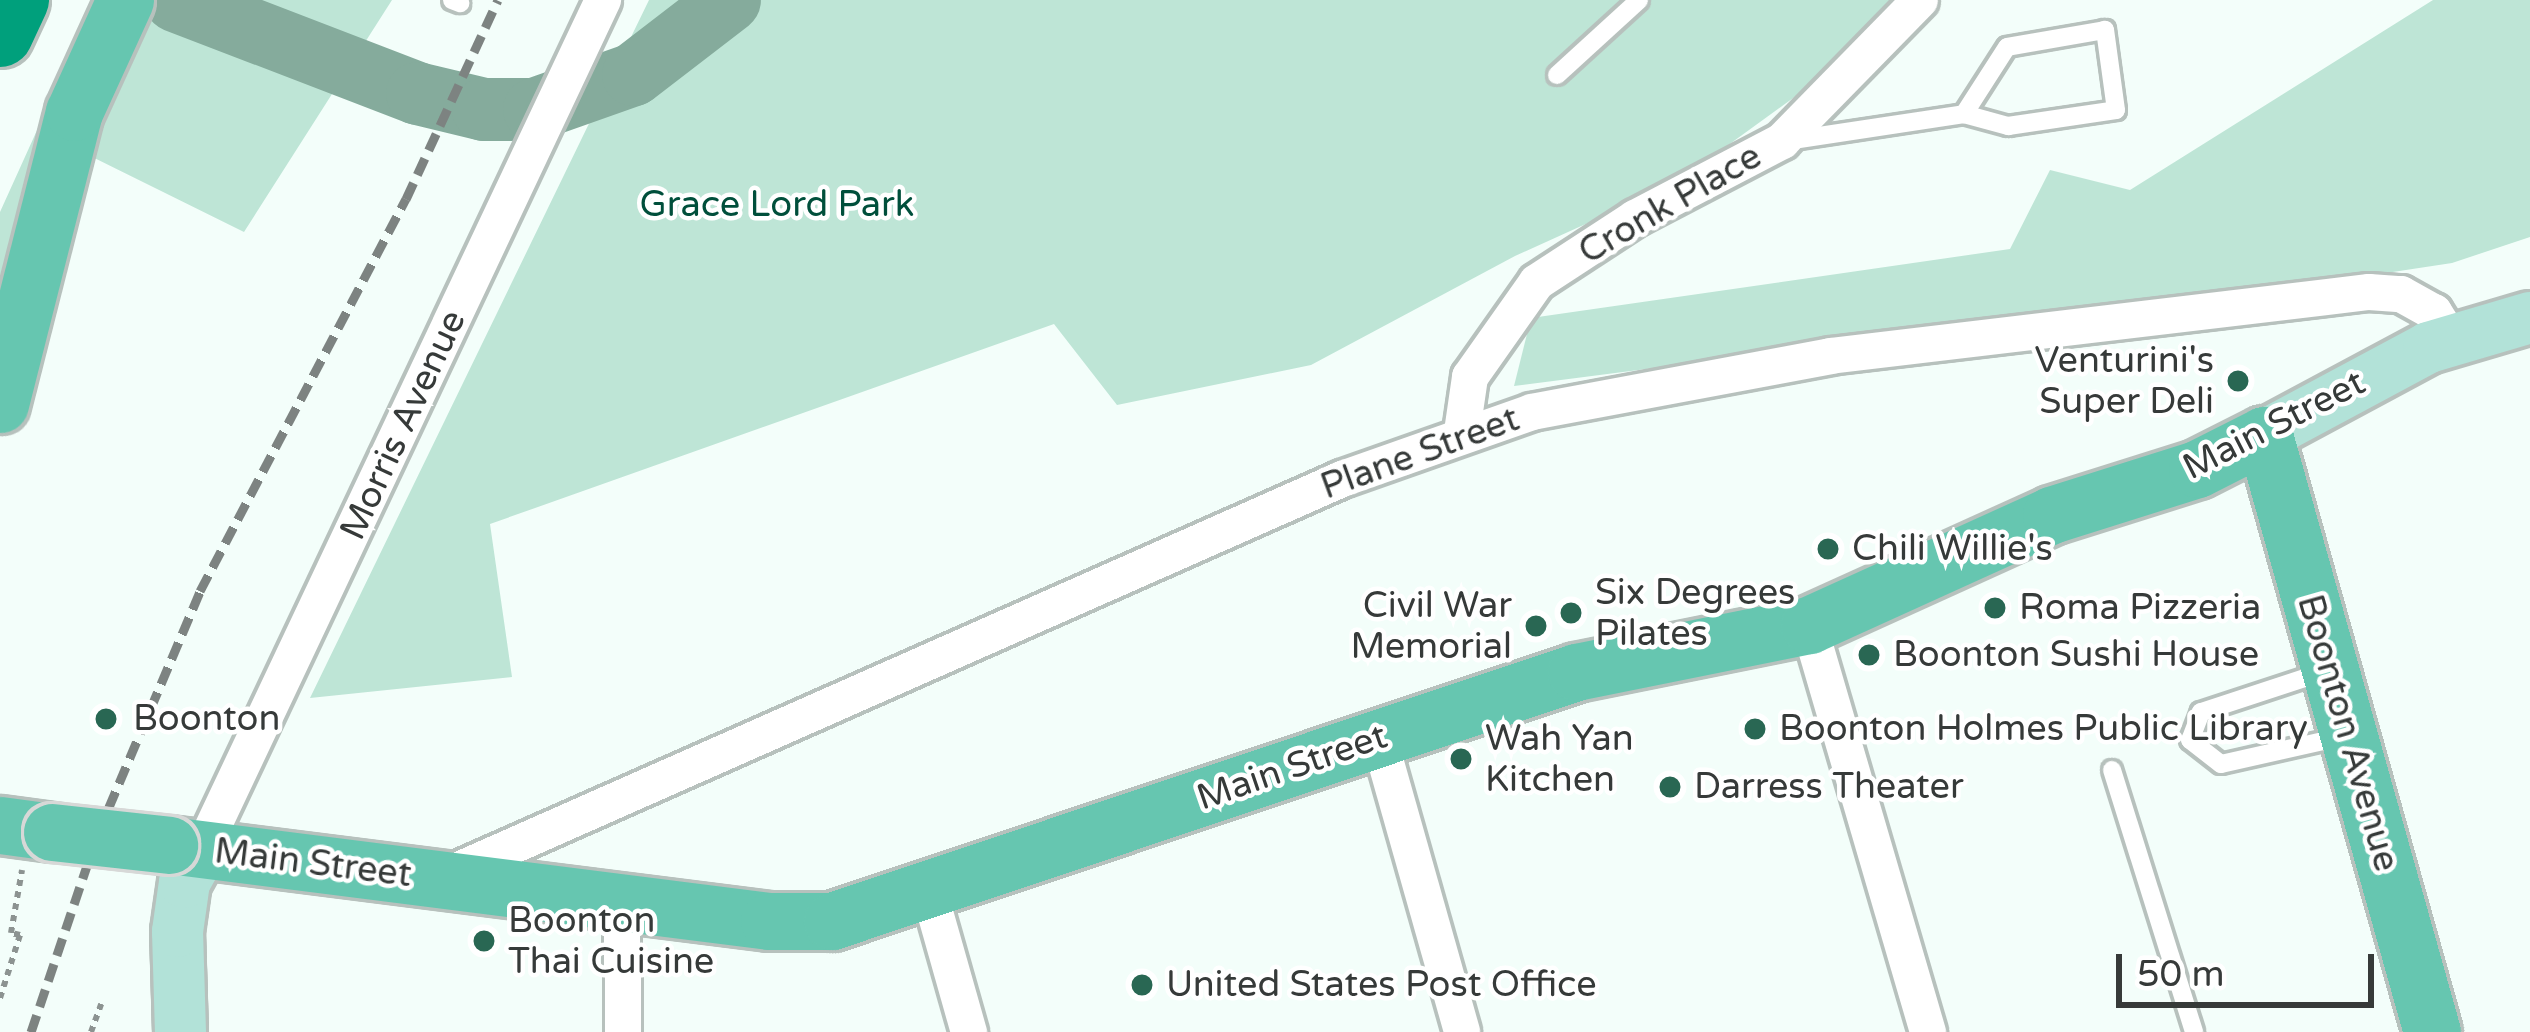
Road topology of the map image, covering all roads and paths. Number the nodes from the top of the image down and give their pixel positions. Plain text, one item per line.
1 (16, 0) edge
2 (125, 0) edge
3 (602, 0) edge
4 (1640, 0) edge
5 (1920, 0) edge
6 (0, 34) edge
7 (1557, 75) dead end
8 (1964, 114) junction
9 (1782, 141) junction
10 (2530, 317) edge
11 (2451, 339) junction
12 (0, 404) edge
13 (1462, 432) junction
14 (2264, 434) junction
15 (1809, 625) junction
16 (2330, 669) junction
17 (2348, 735) junction
18 (1378, 738) junction
19 (2112, 770) dead end
20 (25, 839) edge
21 (185, 848) junction
22 (442, 878) junction
23 (929, 891) junction
24 (622, 900) junction
25 (0, 998) edge
26 (101, 1004) dead end
27 (91, 1032) edge
28 (180, 1032) edge
29 (623, 1032) edge
30 (969, 1032) edge
31 (1462, 1032) edge
32 (1928, 1032) edge
33 (2194, 1032) edge
34 (2432, 1032) edge

1 - 6 highway
2 - 12 main road
3 - 21 street, Morris Avenue
4 - 7 lane
5 - 9 street, Cronk Place
8 - 8 lane
8 - 9 lane
9 - 13 street, Cronk Place
10 - 11 street, Main Street
11 - 13 street, Plane Street
11 - 14 street, Main Street
13 - 22 street, Plane Street
14 - 15 main road, Main Street
14 - 16 main road, Boonton Avenue
15 - 18 main road, Main Street
15 - 32 street
16 - 17 main road, Boonton Avenue
16 - 17 lane
17 - 34 main road, Boonton Avenue
18 - 23 main road, Main Street
18 - 31 street
19 - 33 lane
20 - 21 main road, Main Street, bridge
20 - 25 path
21 - 22 main road, Main Street
21 - 28 street
22 - 24 main road, Main Street
23 - 24 main road, Main Street
23 - 30 street
24 - 29 street
26 - 27 path

